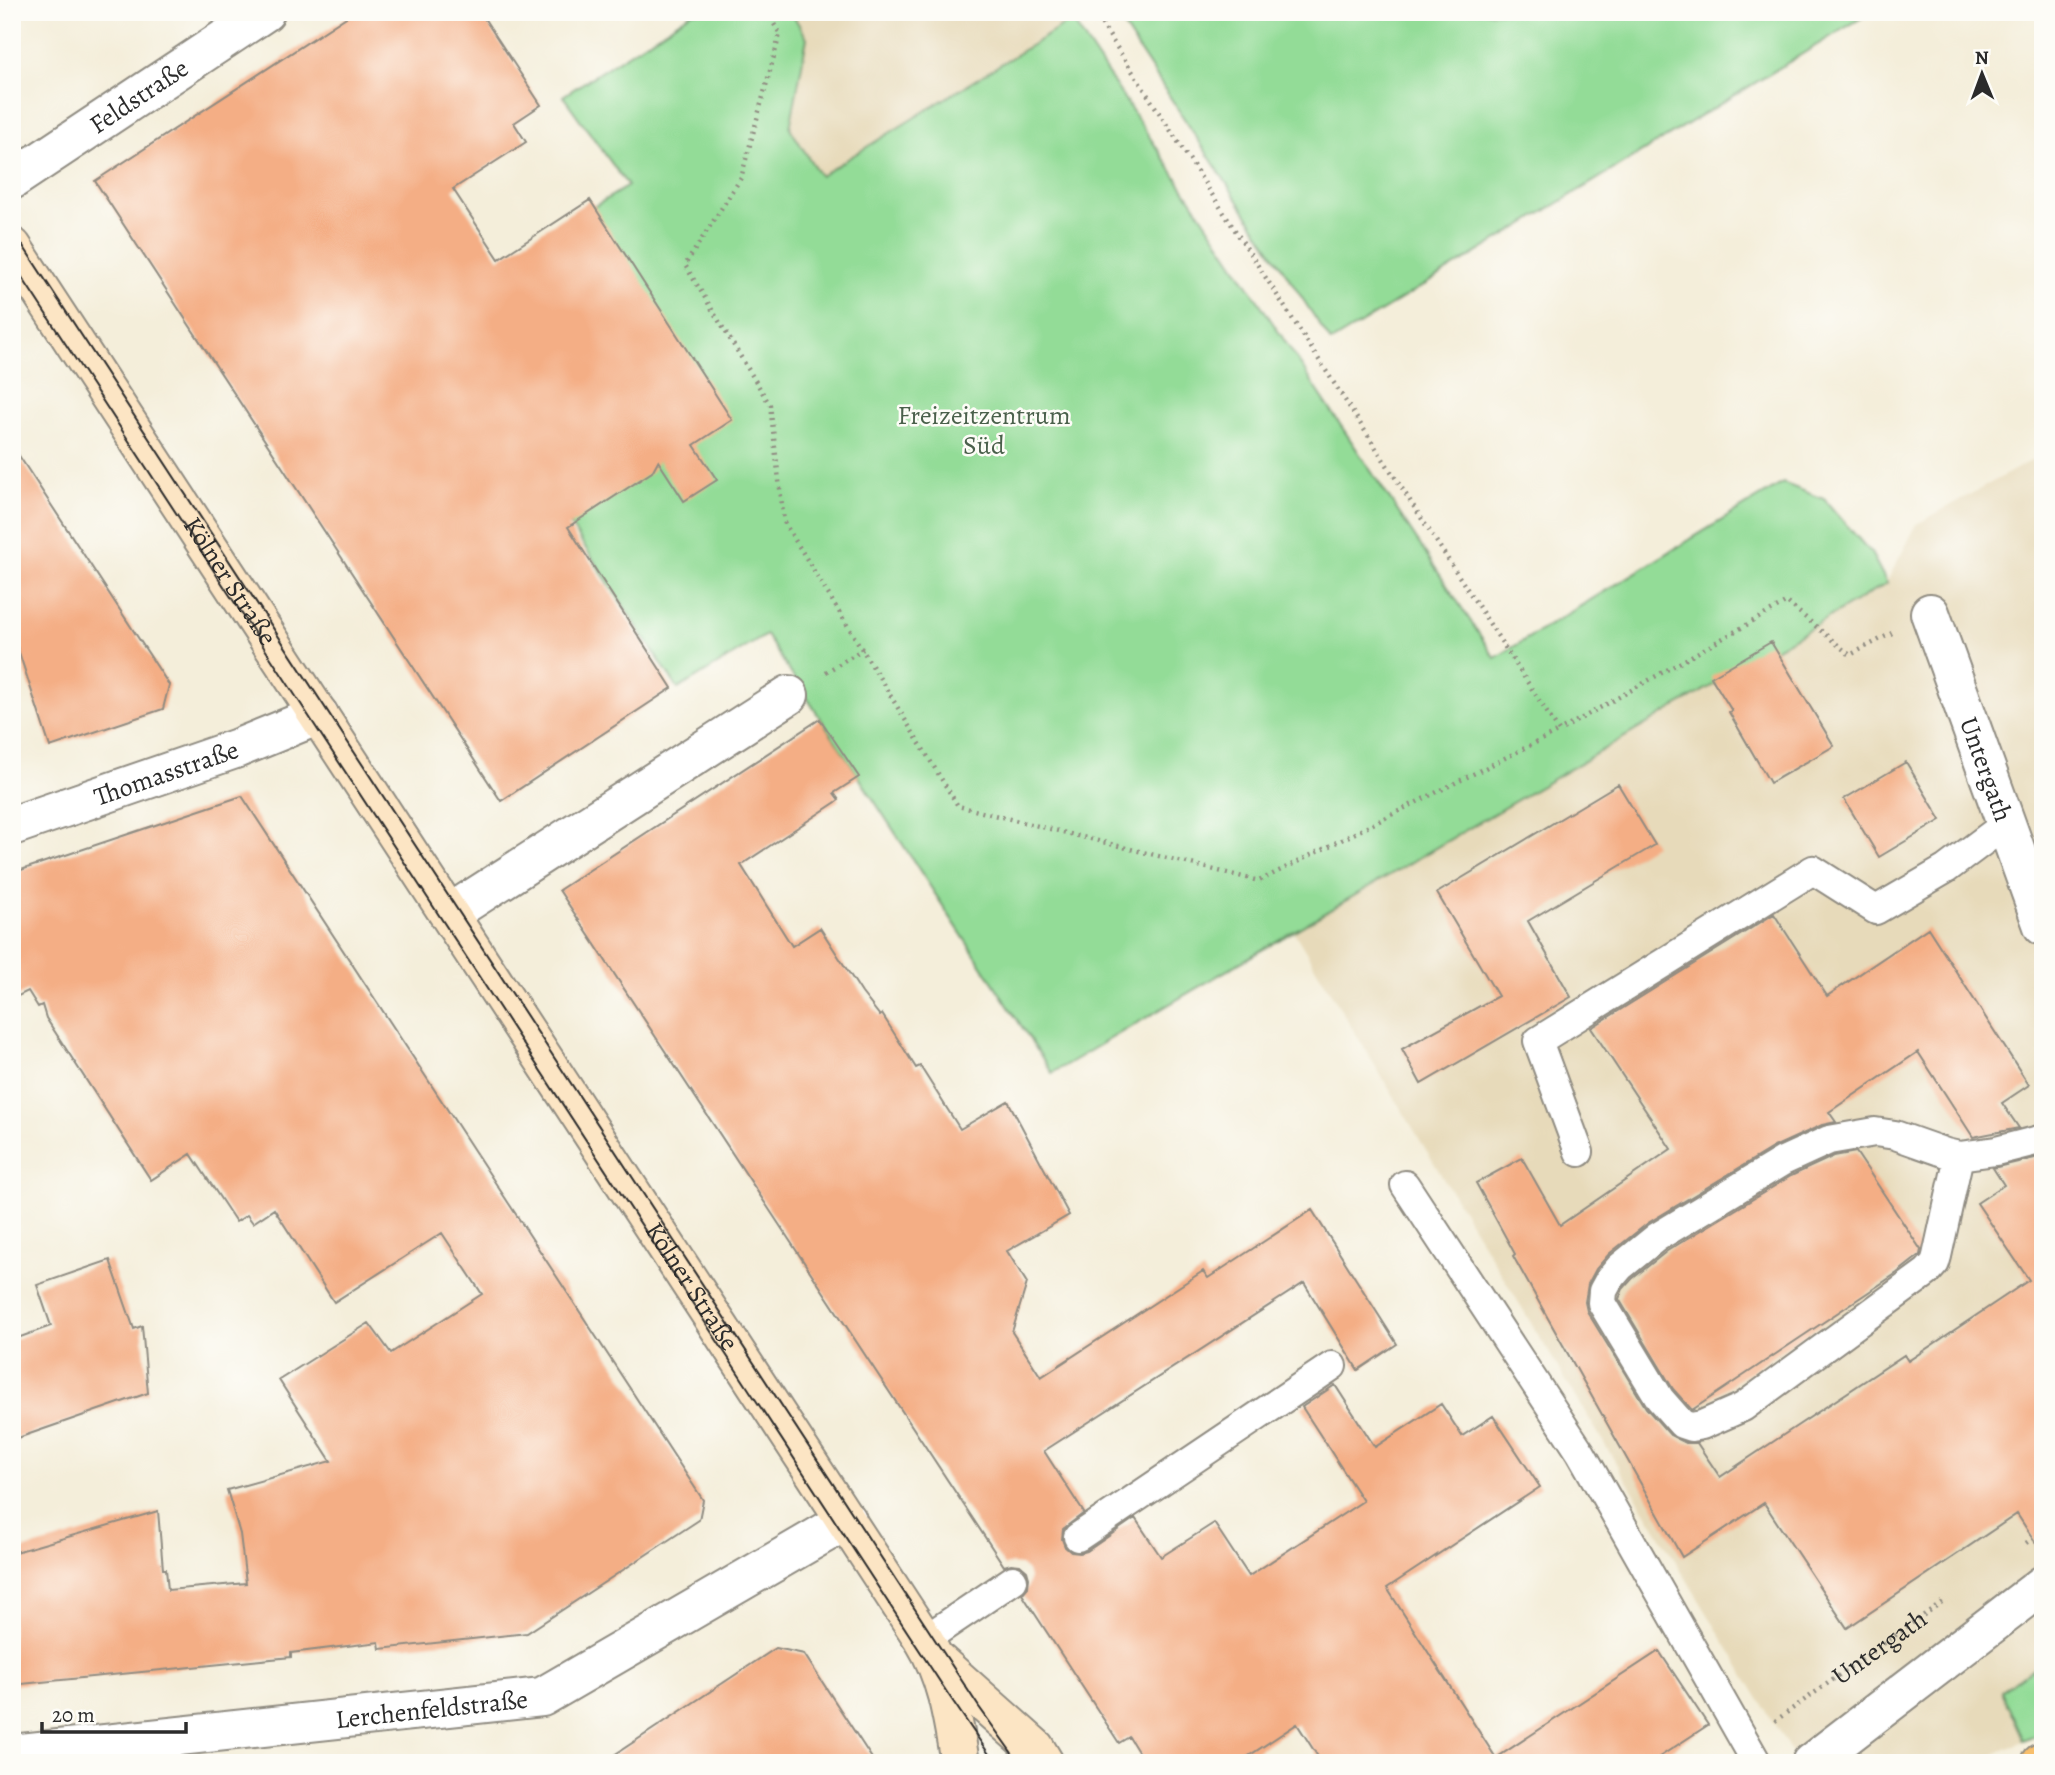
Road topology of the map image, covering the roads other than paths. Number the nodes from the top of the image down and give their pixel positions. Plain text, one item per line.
1 (265, 12) edge
2 (12, 180) edge
3 (12, 247) edge
4 (1930, 613) road end
5 (789, 695) dead end
6 (319, 715) junction
7 (2006, 824) junction
8 (12, 826) edge
9 (449, 914) junction
10 (2043, 926) edge
11 (2043, 1139) edge
12 (1579, 1152) dead end
13 (1959, 1156) junction
14 (1405, 1185) dead end
15 (1332, 1366) dead end
16 (847, 1520) junction
17 (1078, 1537) dead end
18 (1013, 1580) dead end
19 (2043, 1585) edge
20 (930, 1650) junction
21 (1751, 1752) edge
22 (12, 1754) edge
23 (960, 1763) edge
24 (1044, 1763) edge
25 (1811, 1763) edge

1 - 2 street, Feldstraße
3 - 6 main road, Kölner Straße
4 - 7 street, Untergath
5 - 9 street
6 - 8 street, Thomasstraße
6 - 9 main road, Kölner Straße
7 - 10 street, Untergath
7 - 12 lane
9 - 16 main road, Kölner Straße
11 - 13 lane
13 - 13 lane
14 - 21 lane
15 - 17 lane
16 - 20 main road, Kölner Straße
16 - 22 street, Lerchenfeldstraße
18 - 20 lane
19 - 25 street, Untergath
20 - 23 main road, Kölner Straße
20 - 24 main road, Kölner Straße

